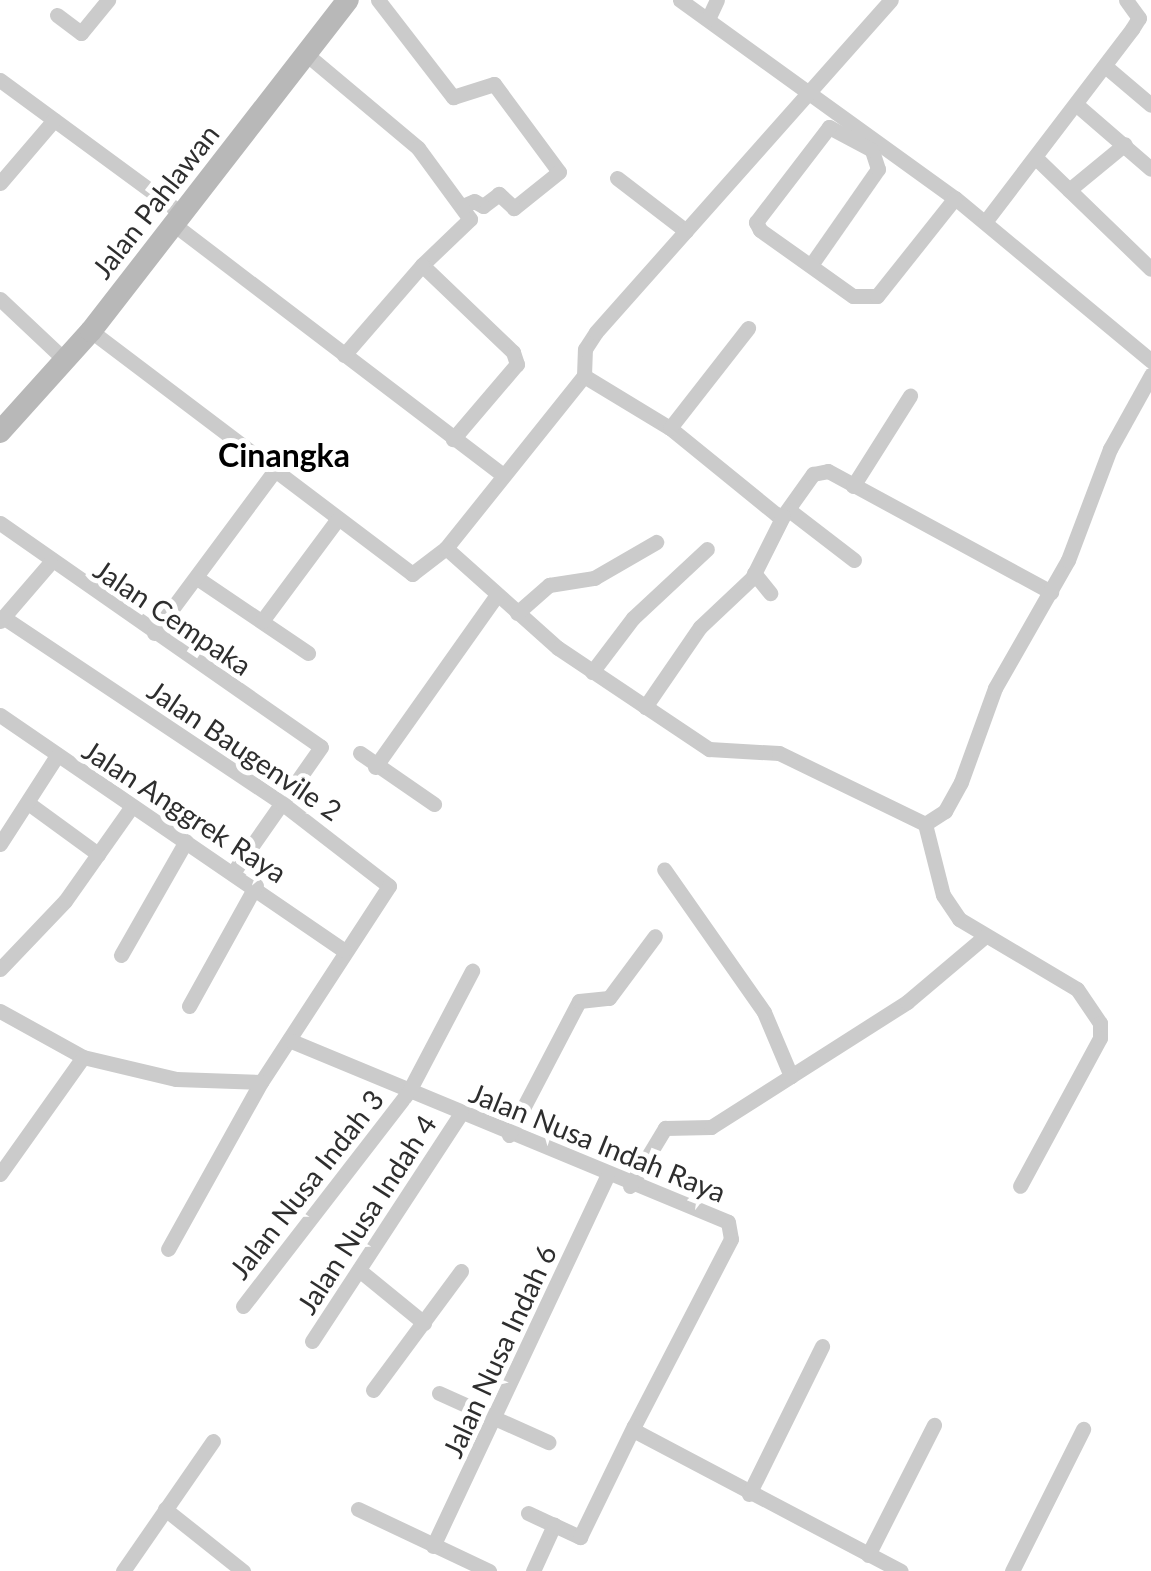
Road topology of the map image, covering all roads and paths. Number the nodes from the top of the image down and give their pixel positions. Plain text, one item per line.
1 (108, 0) edge
2 (348, 0) edge
3 (378, 0) edge
4 (680, 0) edge
5 (717, 0) edge
6 (891, 0) edge
7 (1126, 0) edge
8 (57, 15) dead end
9 (708, 19) junction
10 (306, 54) junction
11 (1105, 66) junction
12 (0, 80) edge
13 (812, 95) junction
14 (1151, 105) edge
15 (1078, 106) junction
16 (54, 120) junction
17 (1124, 144) junction
18 (1036, 158) junction
19 (1151, 169) edge
20 (617, 178) dead end
21 (0, 183) edge
22 (1069, 190) junction
23 (955, 198) junction
24 (463, 206) junction
25 (180, 220) junction
26 (984, 222) junction
27 (686, 231) junction
28 (422, 265) junction
29 (811, 266) junction
30 (1151, 269) edge
31 (0, 298) edge
32 (748, 328) dead end
33 (91, 331) junction
34 (344, 355) junction
35 (65, 360) junction
36 (1151, 361) edge
37 (1151, 375) edge
38 (584, 376) junction
39 (910, 396) dead end
40 (670, 428) junction
41 (0, 432) edge
42 (453, 439) junction
43 (275, 470) junction
44 (503, 475) junction
45 (852, 486) junction
46 (786, 513) junction
47 (337, 520) junction
48 (0, 522) edge
49 (656, 542) dead end
50 (446, 548) junction
51 (708, 549) dead end
52 (854, 560) dead end
53 (50, 563) junction
54 (754, 573) junction
55 (197, 578) junction
56 (1052, 592) junction
57 (770, 593) dead end
58 (497, 596) junction
59 (516, 613) junction
60 (2, 619) edge
61 (262, 621) junction
62 (154, 633) junction
63 (308, 653) dead end
64 (592, 672) junction
65 (645, 707) junction
66 (0, 715) edge
67 (360, 753) dead end
68 (56, 757) junction
69 (375, 767) junction
70 (28, 803) junction
71 (283, 804) junction
72 (434, 804) dead end
73 (132, 806) junction
74 (925, 824) junction
75 (186, 841) junction
76 (0, 844) edge
77 (98, 854) junction
78 (664, 869) dead end
79 (235, 870) junction
80 (256, 885) junction
81 (655, 936) dead end
82 (986, 936) junction
83 (343, 950) junction
84 (120, 954) dead end
85 (0, 970) edge
86 (472, 971) dead end
87 (189, 1006) dead end
88 (0, 1011) edge
89 (289, 1040) junction
90 (83, 1056) junction
91 (791, 1076) junction
92 (262, 1082) junction
93 (409, 1091) junction
94 (460, 1114) junction
95 (509, 1135) junction
96 (2, 1166) edge
97 (607, 1177) junction
98 (630, 1186) junction
99 (1020, 1186) dead end
100 (168, 1249) dead end
101 (358, 1270) junction
102 (461, 1272) dead end
103 (243, 1306) dead end
104 (424, 1322) junction
105 (312, 1341) dead end
106 (822, 1346) dead end
107 (373, 1390) dead end
108 (439, 1392) dead end
109 (496, 1419) junction
110 (934, 1425) dead end
111 (634, 1426) junction
112 (1083, 1429) dead end
113 (213, 1441) dead end
114 (548, 1442) dead end
115 (749, 1494) junction
116 (165, 1509) junction
117 (358, 1510) dead end
118 (528, 1513) dead end
119 (554, 1524) junction
120 (433, 1546) junction
121 (868, 1554) junction
122 (240, 1570) edge
123 (123, 1571) edge
124 (490, 1571) edge
125 (533, 1571) edge
126 (902, 1571) edge
127 (1012, 1571) edge

1 - 8 street
2 - 10 street, Jalan Pahlawan
3 - 24 street
4 - 9 street
5 - 9 street
6 - 13 street
7 - 11 street
9 - 13 street
10 - 24 street
10 - 25 street, Jalan Pahlawan
11 - 14 street
11 - 15 street
12 - 16 street
13 - 23 street
13 - 27 street
15 - 17 street
15 - 18 street
16 - 21 street
16 - 25 street
17 - 19 street
17 - 22 street
18 - 22 street
18 - 26 street
20 - 27 street
22 - 30 street
23 - 26 street
23 - 29 street
24 - 28 street
25 - 33 street, Jalan Pahlawan
25 - 34 street
26 - 36 street
27 - 38 street
28 - 34 street
28 - 42 street
29 - 29 street
31 - 35 street
32 - 40 street
33 - 35 street, Jalan Pahlawan
33 - 43 street
34 - 42 street
35 - 41 street, Jalan Pahlawan
37 - 56 street
38 - 40 street
38 - 44 street
39 - 45 street
40 - 46 street
42 - 44 street
43 - 47 street
43 - 55 street
44 - 50 street
45 - 46 street
45 - 56 street
46 - 52 street
46 - 54 street
47 - 50 street
47 - 61 street
48 - 53 street, Jalan Cempaka
49 - 59 street
50 - 58 street
51 - 64 street
53 - 60 street
53 - 62 street, Jalan Cempaka
54 - 57 street
54 - 65 street
55 - 61 street
55 - 62 street
56 - 74 street
58 - 59 street
58 - 69 street
59 - 64 street
60 - 71 street, Jalan Baugenvile 2
61 - 63 street
62 - 71 street, Jalan Cempaka
64 - 65 street
65 - 74 street
66 - 68 street, Jalan Anggrek Raya
67 - 69 street
68 - 70 street
68 - 73 street, Jalan Anggrek Raya
69 - 72 street
70 - 76 street
70 - 77 street
71 - 79 street
71 - 83 street, Jalan Baugenvile 2
73 - 75 street, Jalan Anggrek Raya
73 - 77 street
74 - 82 street
75 - 79 street, Jalan Anggrek Raya
75 - 84 street
77 - 85 street
78 - 91 street
79 - 80 street, Jalan Anggrek Raya
80 - 83 street, Jalan Anggrek Raya
80 - 87 street
81 - 95 street
82 - 91 street
82 - 99 street
83 - 89 street
86 - 93 street, Jalan Nusa Indah 3
88 - 90 street
89 - 92 street
89 - 93 street, Jalan Nusa Indah Raya
90 - 92 street
90 - 96 street
91 - 98 street
92 - 100 street
93 - 94 street, Jalan Nusa Indah Raya
93 - 103 street, Jalan Nusa Indah 3
94 - 95 street, Jalan Nusa Indah Raya
94 - 101 street, Jalan Nusa Indah 4
95 - 97 street, Jalan Nusa Indah Raya
97 - 98 street, Jalan Nusa Indah Raya
97 - 109 street, Jalan Nusa Indah 6
98 - 111 street, Jalan Nusa Indah Raya
101 - 104 street
101 - 105 street, Jalan Nusa Indah 4
102 - 104 street
104 - 107 street
106 - 115 street
108 - 109 street
109 - 114 street
109 - 120 street, Jalan Nusa Indah 6
110 - 121 street
111 - 115 street
111 - 119 street
112 - 127 street
113 - 116 street
115 - 121 street
116 - 122 street
116 - 123 street
117 - 120 street
118 - 119 street
119 - 125 street
120 - 124 street
121 - 126 street

